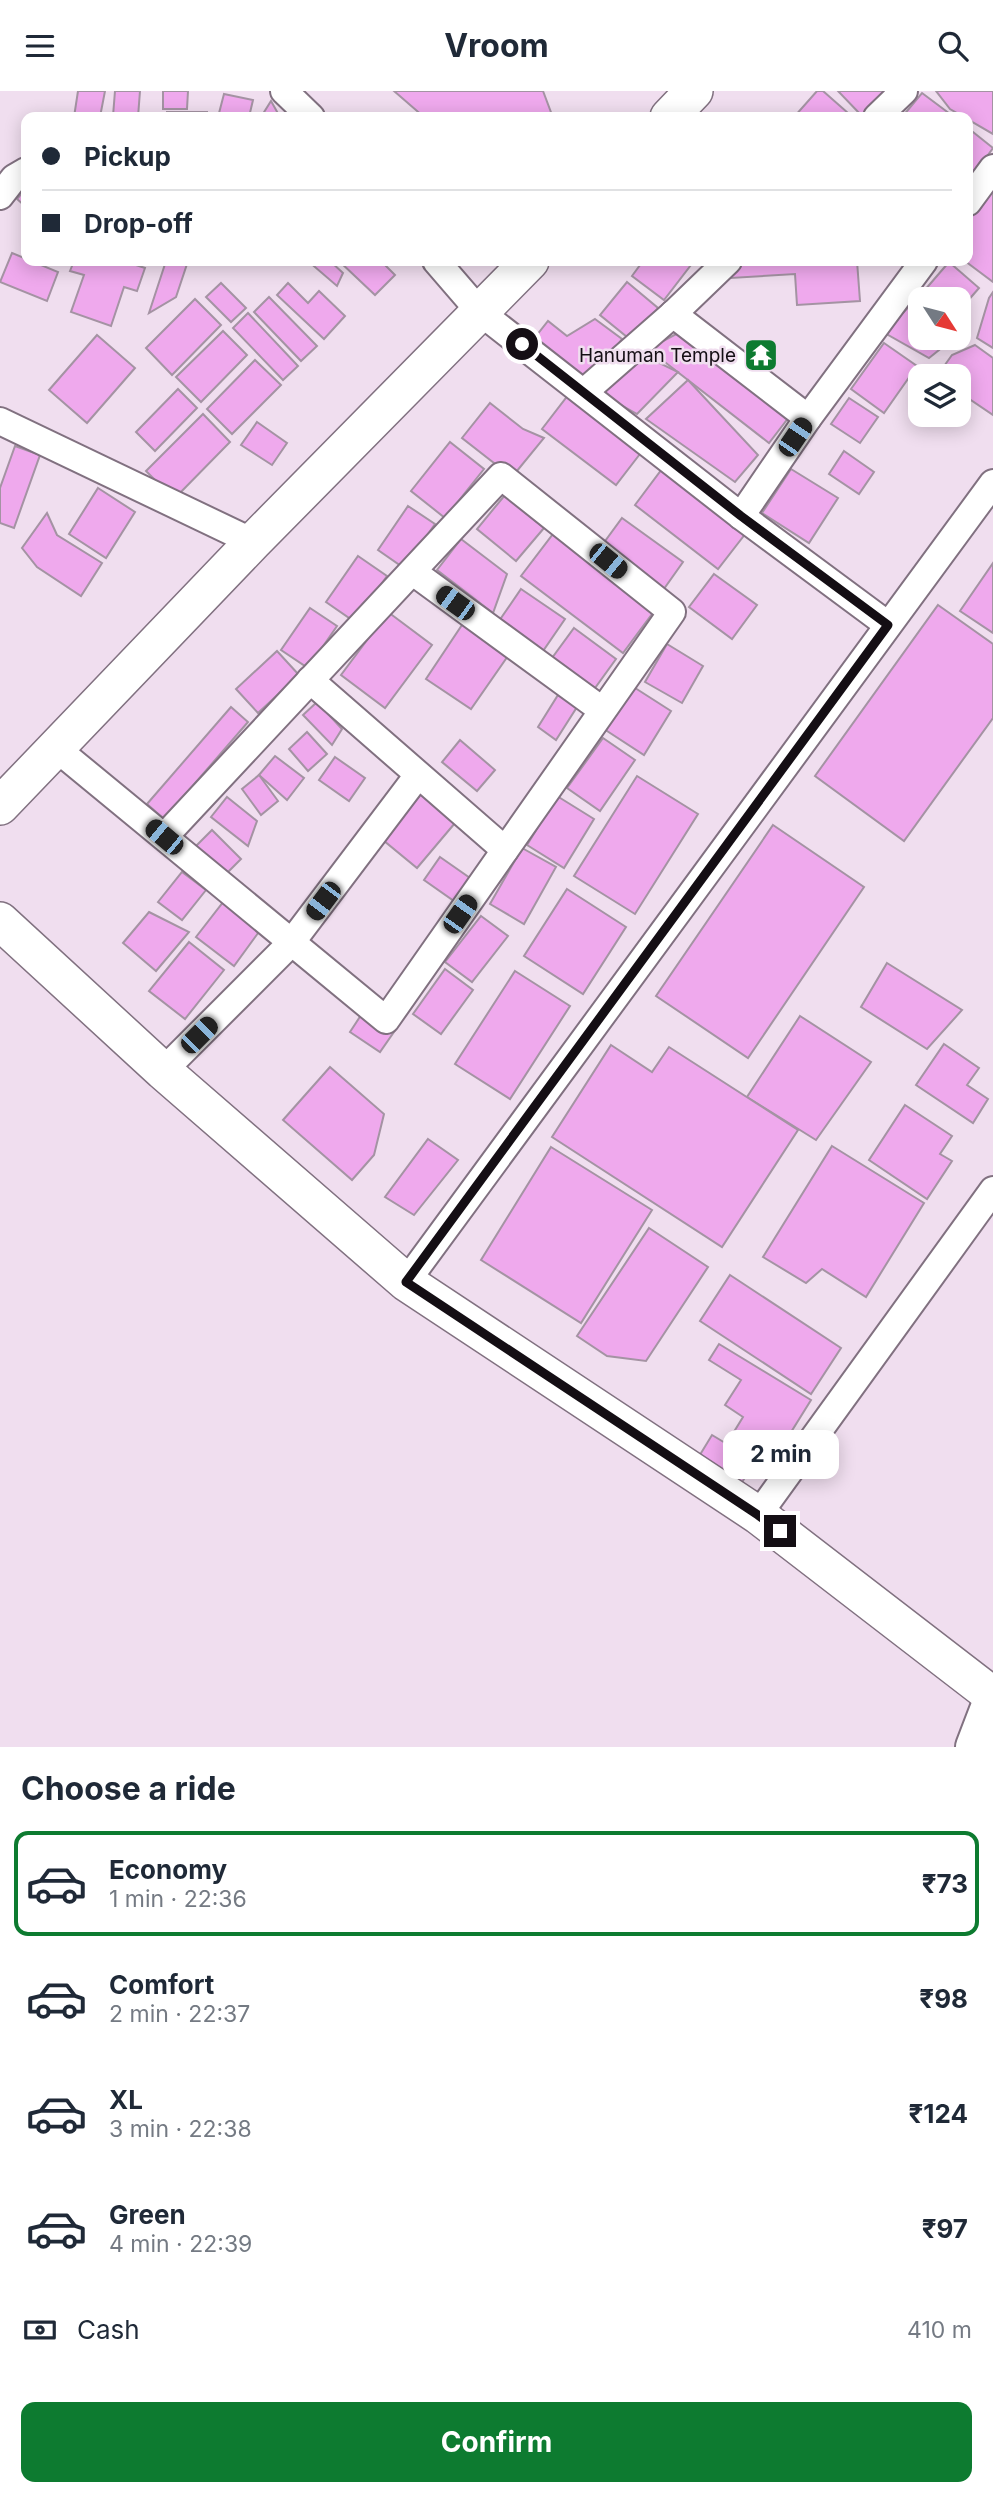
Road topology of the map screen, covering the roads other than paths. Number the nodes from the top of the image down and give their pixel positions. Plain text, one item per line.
1 (284, 91) edge
2 (694, 91) edge
3 (904, 91) edge
4 (306, 112) edge
5 (674, 112) edge
6 (882, 112) edge
7 (993, 168) edge
8 (21, 174) edge
9 (973, 195) edge
10 (0, 196) edge
11 (440, 266) edge
12 (525, 266) edge
13 (723, 266) edge
14 (920, 266) edge
15 (480, 312) junction
16 (673, 314) junction
17 (584, 392) junction
18 (808, 418) junction
19 (0, 421) edge
20 (993, 483) edge
21 (741, 516) junction
22 (253, 542) junction
23 (413, 572) junction
24 (888, 625) junction
25 (310, 680) junction
26 (602, 710) junction
27 (57, 749) junction
28 (418, 775) junction
29 (0, 806) edge
30 (164, 837) junction
31 (505, 850) junction
32 (0, 921) edge
33 (291, 943) junction
34 (163, 1071) junction
35 (993, 1190) edge
36 (406, 1282) junction
37 (758, 1515) junction
38 (993, 1698) edge
39 (975, 1747) edge

1 - 4 street
2 - 5 main road
3 - 6 street
7 - 9 street
8 - 10 street
11 - 15 street
12 - 15 main road
13 - 16 street
14 - 18 street
15 - 17 street
15 - 22 main road
16 - 17 street
16 - 18 street
17 - 21 street
18 - 21 street
19 - 22 street
20 - 24 street
21 - 24 street
22 - 27 main road
23 - 25 street
23 - 26 street
23 - 26 street
24 - 36 street
25 - 28 street
25 - 30 street
26 - 31 street
27 - 29 main road
27 - 30 street
28 - 31 street
28 - 33 street
30 - 33 street
31 - 33 street
32 - 34 main road
33 - 34 street
34 - 36 main road
35 - 37 street
36 - 37 main road
37 - 38 main road
38 - 39 main road

